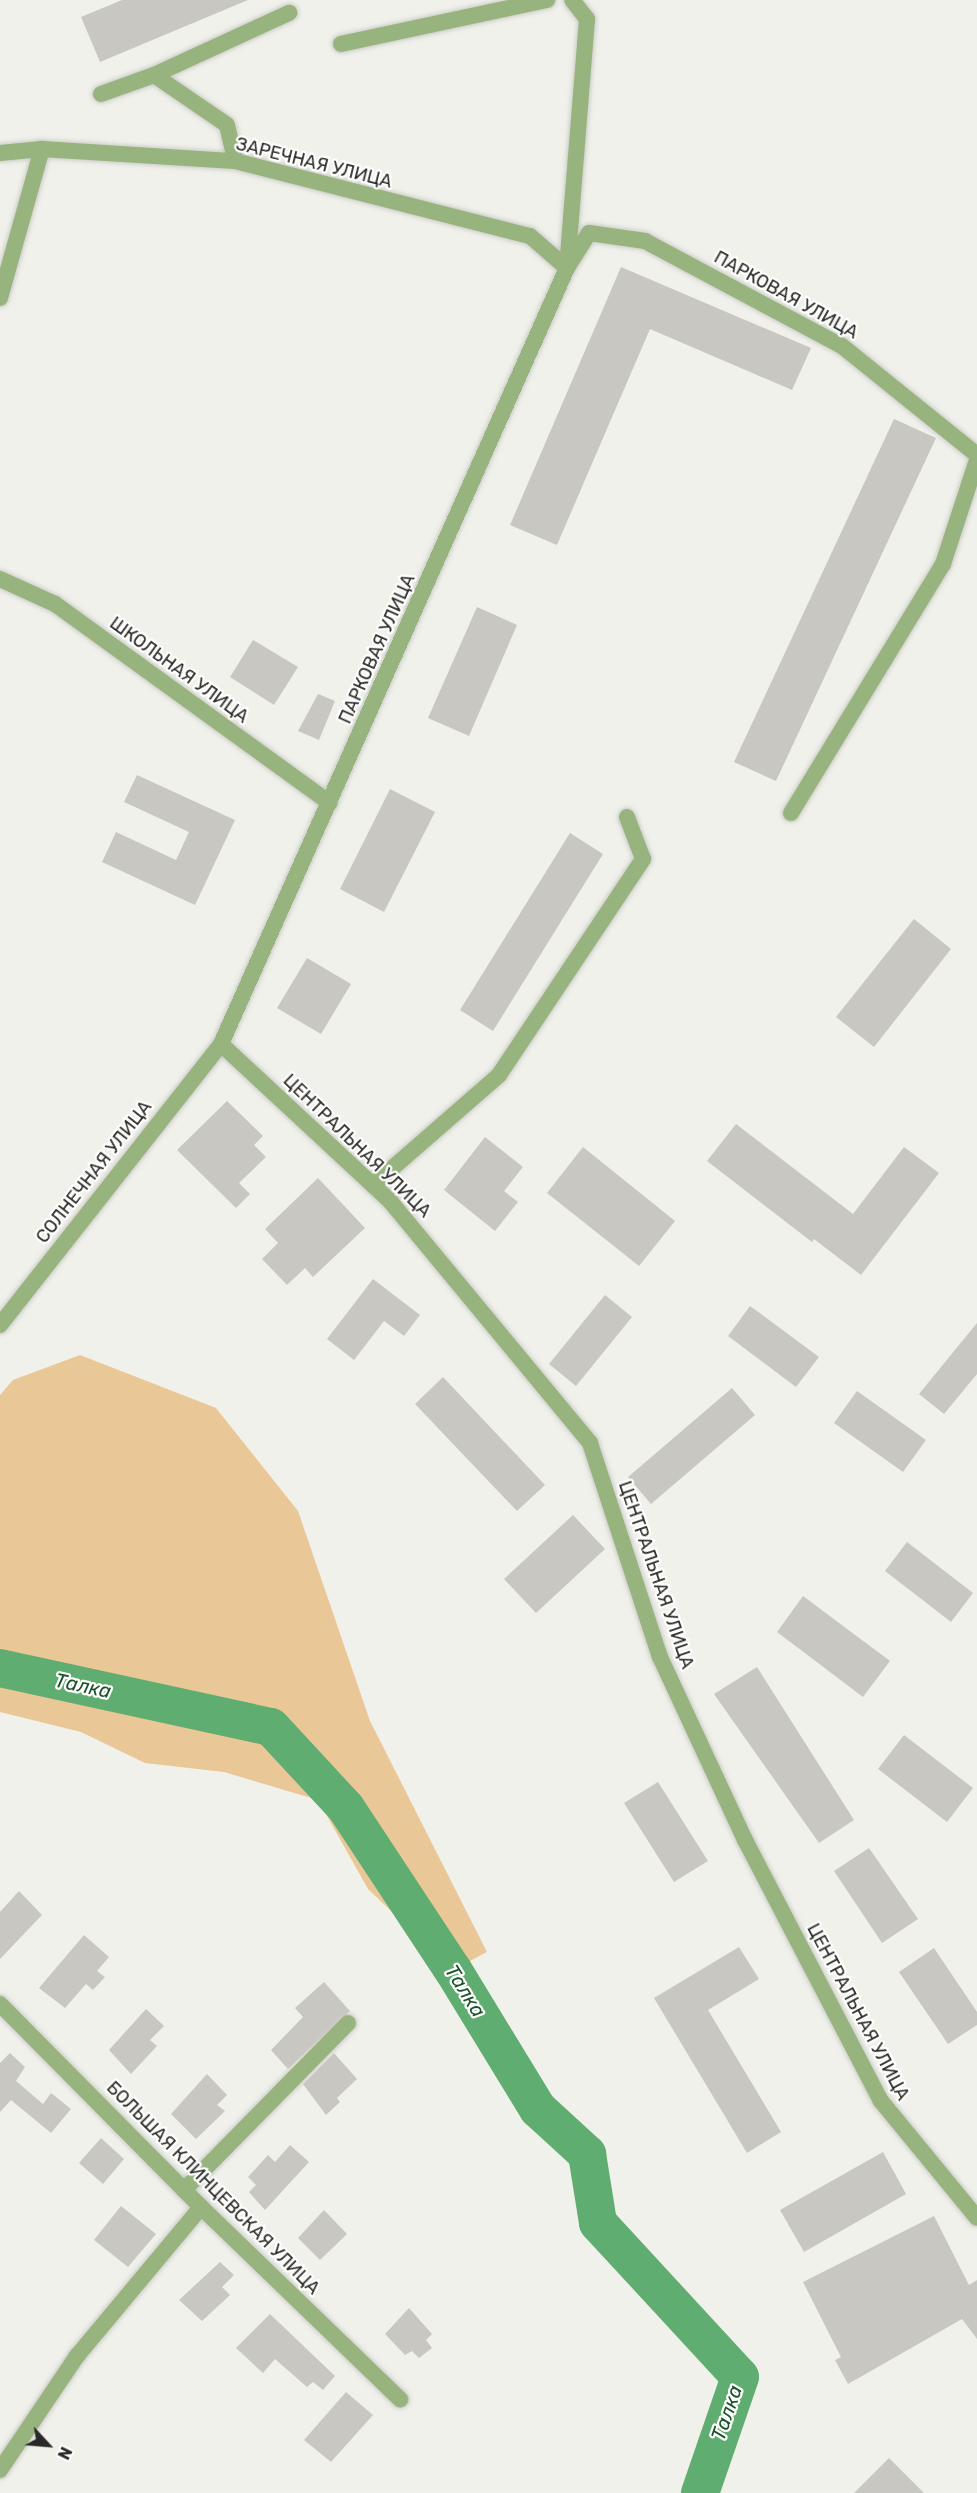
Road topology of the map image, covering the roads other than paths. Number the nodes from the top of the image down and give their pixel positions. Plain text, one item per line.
1 (548, 0) edge
2 (572, 0) edge
3 (289, 13) dead end
4 (341, 44) dead end
5 (154, 75) junction
6 (101, 94) dead end
7 (42, 149) junction
8 (0, 153) edge
9 (235, 161) junction
10 (567, 268) junction
11 (0, 298) edge
12 (977, 455) edge
13 (977, 460) edge
14 (0, 579) edge
15 (330, 803) junction
16 (792, 813) dead end
17 (627, 817) dead end
18 (221, 1044) junction
19 (373, 1185) junction
20 (0, 1324) edge
21 (0, 2004) edge
22 (348, 2023) dead end
23 (184, 2190) junction
24 (201, 2207) junction
25 (977, 2218) edge
26 (400, 2399) dead end
27 (0, 2470) edge

1 - 4 street
2 - 10 street, ПАРКОВАЯ УЛИЦА
3 - 5 street
5 - 6 street
5 - 9 street
7 - 8 street, ЗАРЕЧНАЯ УЛИЦА
7 - 9 street, ЗАРЕЧНАЯ УЛИЦА
7 - 11 street
9 - 10 street, ЗАРЕЧНАЯ УЛИЦА
10 - 12 street, ПАРКОВАЯ УЛИЦА
10 - 15 street, ПАРКОВАЯ УЛИЦА
13 - 16 street
14 - 15 street, ШКОЛЬНАЯ УЛИЦА
15 - 18 street, ПАРКОВАЯ УЛИЦА
17 - 19 street
18 - 19 street, ЦЕНТРАЛЬНАЯ УЛИЦА
18 - 20 street, СОЛНЕЧНАЯ УЛИЦА
19 - 25 street, ЦЕНТРАЛЬНАЯ УЛИЦА
21 - 23 street, БОЛЬШАЯ КЛИНЦЕВСКАЯ УЛИЦА
22 - 23 street
23 - 24 street, БОЛЬШАЯ КЛИНЦЕВСКАЯ УЛИЦА
24 - 26 street, БОЛЬШАЯ КЛИНЦЕВСКАЯ УЛИЦА
24 - 27 street

